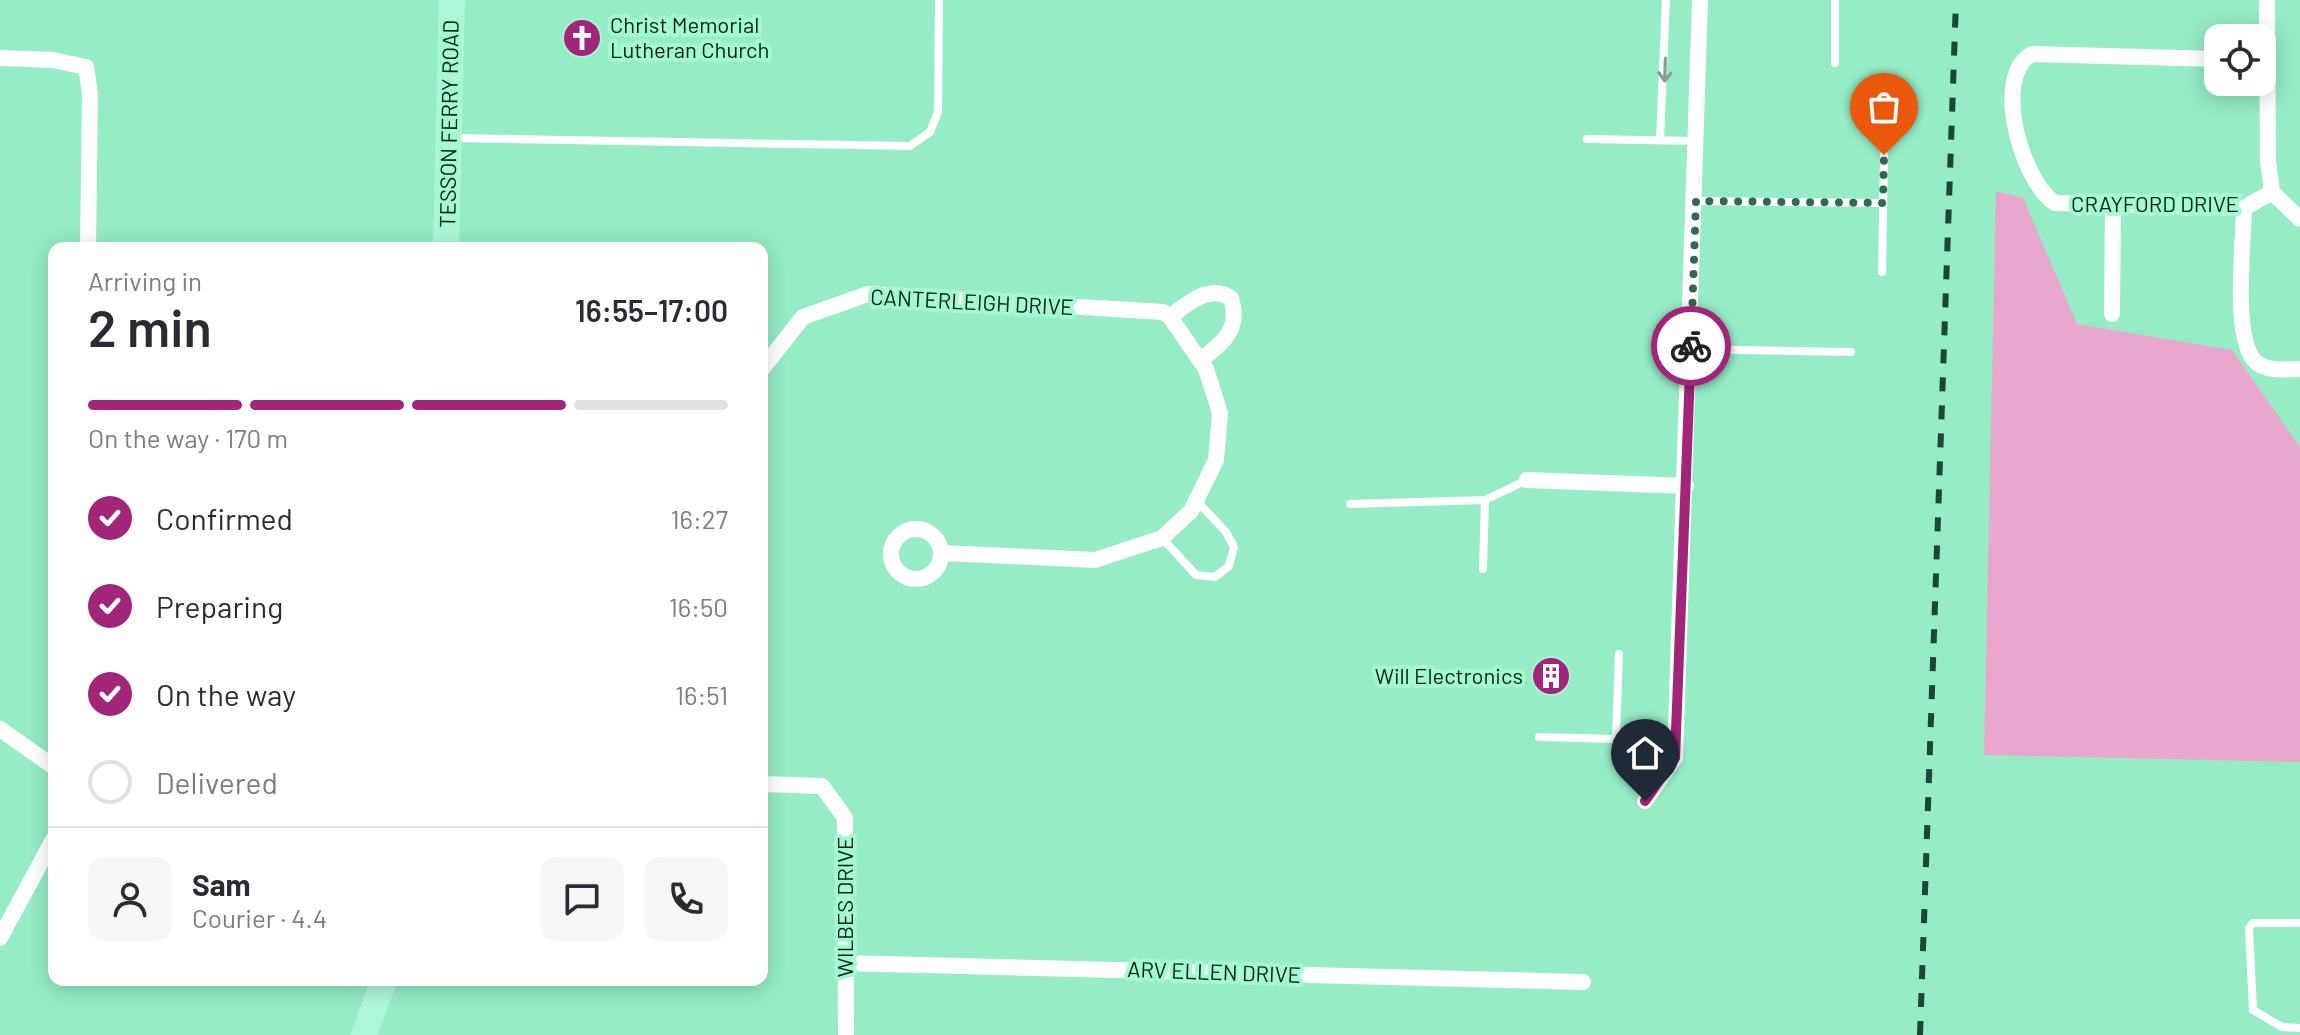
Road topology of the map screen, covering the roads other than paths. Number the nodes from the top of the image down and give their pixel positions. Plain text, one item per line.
1 (452, 0) edge
2 (939, 0) edge
3 (1666, 0) edge
4 (1700, 0) edge
5 (1835, 0) edge
6 (2267, 0) edge
7 (2266, 24) edge
8 (0, 58) edge
9 (2204, 59) edge
10 (1835, 63) dead end
11 (2265, 96) edge
12 (449, 138) junction
13 (1587, 139) dead end
14 (1660, 139) junction
15 (1698, 141) junction
16 (1884, 155) dead end
17 (2272, 192) junction
18 (1696, 201) junction
19 (1883, 203) junction
20 (2113, 205) junction
21 (2244, 208) junction
22 (2300, 219) edge
23 (88, 242) edge
24 (446, 242) edge
25 (1882, 272) dead end
26 (2112, 314) dead end
27 (1167, 315) junction
28 (1691, 349) junction
29 (1851, 352) dead end
30 (1201, 360) junction
31 (768, 361) edge
32 (2300, 369) edge
33 (1527, 480) joint
34 (1686, 486) junction
35 (1196, 500) junction
36 (1485, 500) junction
37 (1350, 504) dead end
38 (1162, 538) junction
39 (943, 553) dead end
40 (1483, 569) dead end
41 (1619, 654) dead end
42 (0, 729) edge
43 (1539, 737) dead end
44 (1616, 739) junction
45 (48, 763) edge
46 (1664, 774) junction
47 (768, 784) edge
48 (1645, 801) dead end
49 (48, 849) edge
50 (2300, 923) edge
51 (0, 938) edge
52 (844, 963) junction
53 (1583, 982) dead end
54 (377, 986) edge
55 (2300, 1028) edge
56 (364, 1035) edge
57 (846, 1035) edge

1 - 12 main road, TESSON FERRY ROAD
2 - 12 lane
3 -> 14 lane
4 - 15 street
5 - 10 lane
6 - 7 street
8 - 23 street
9 - 20 street, CRAYFORD DRIVE
11 - 17 street
12 - 24 main road, TESSON FERRY ROAD
13 - 14 lane
14 - 15 lane
15 - 18 street
16 - 19 lane
17 - 21 street, CRAYFORD DRIVE
17 - 22 street
18 - 19 lane
18 - 28 street
19 - 25 lane
20 - 21 street, CRAYFORD DRIVE
20 - 26 street
21 - 32 street
27 - 30 street
27 - 30 street
27 - 31 street, CANTERLEIGH DRIVE
28 - 29 lane
28 - 34 street
30 - 35 street
33 - 34 street
33 - 36 lane
34 - 46 street
35 - 38 street
35 - 38 lane
36 - 37 lane
36 - 40 lane
38 - 39 street
41 - 44 lane
42 - 45 street
43 - 44 lane
44 - 46 lane
46 - 48 street
47 - 52 street, WILBES DRIVE
49 - 51 street
50 - 55 lane
52 - 53 street, ARV ELLEN DRIVE
52 - 57 street, WILBES DRIVE
54 - 56 main road

